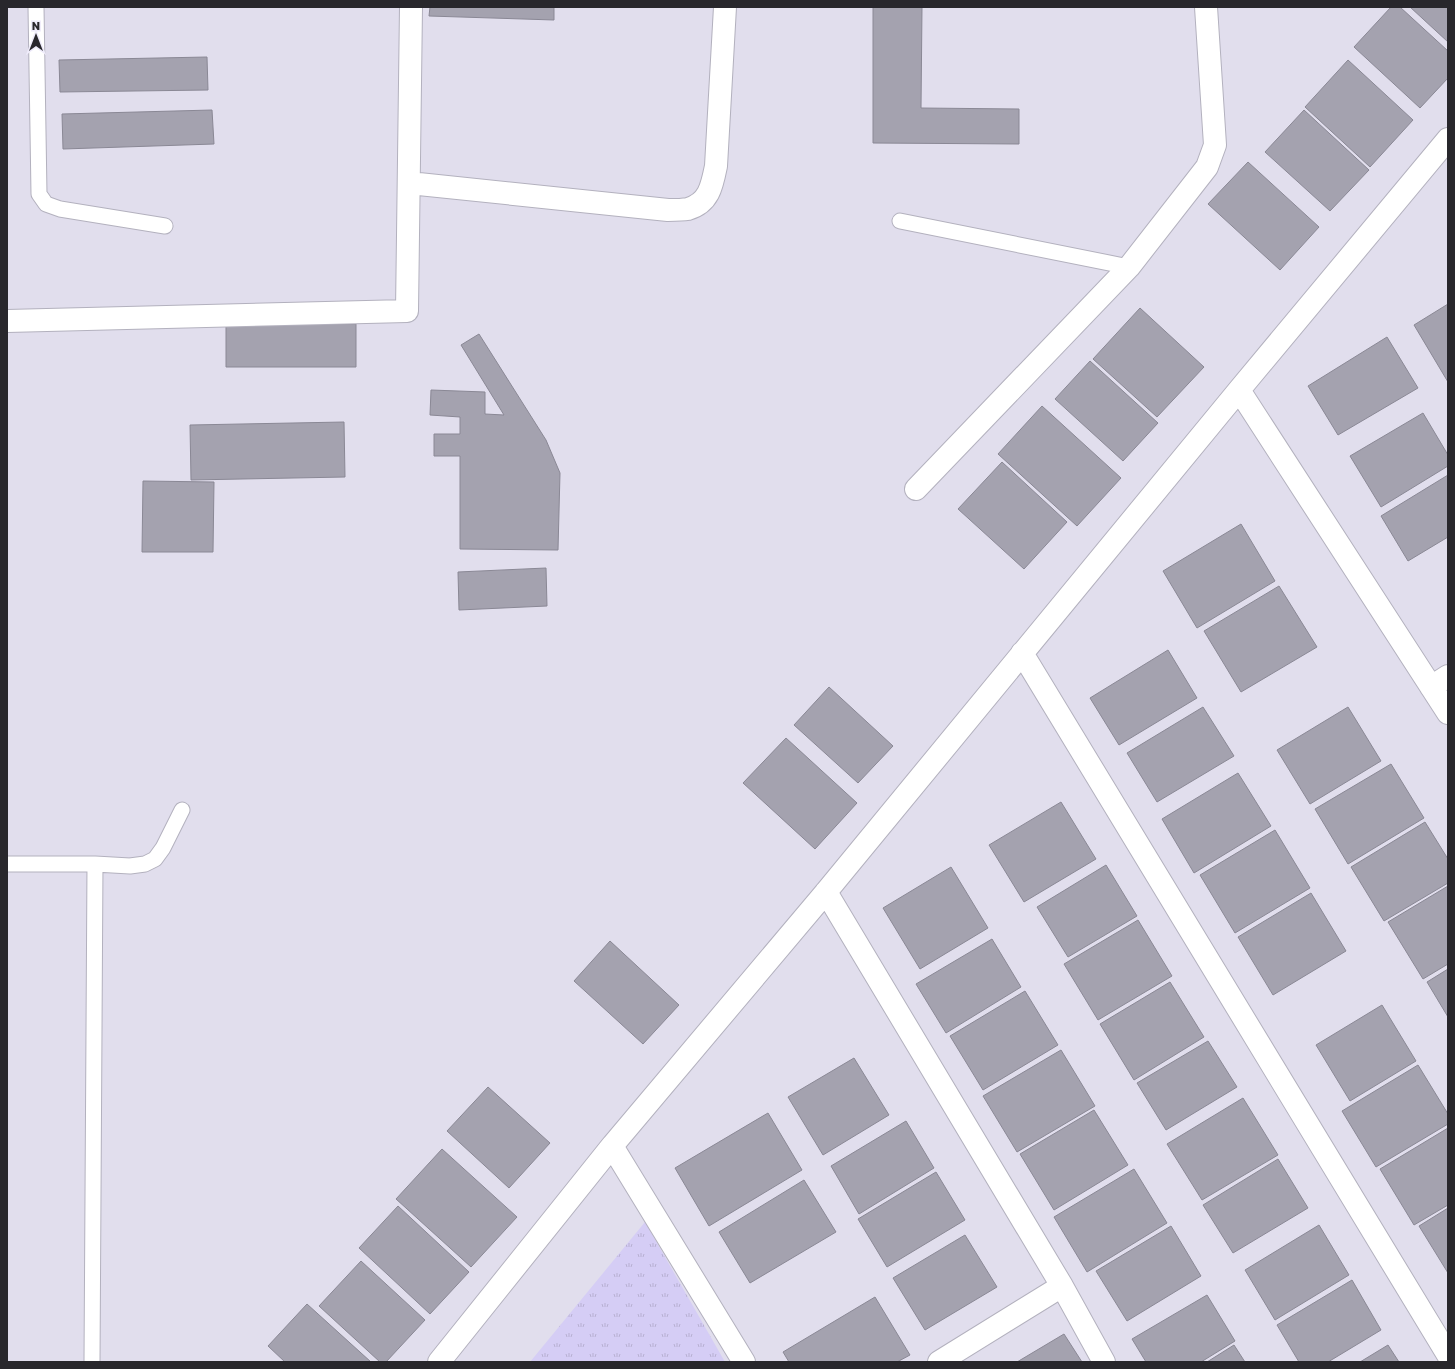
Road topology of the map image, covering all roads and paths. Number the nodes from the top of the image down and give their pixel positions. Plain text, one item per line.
1 (36, 7) edge
2 (411, 7) edge
3 (726, 7) edge
4 (1206, 7) edge
5 (1448, 139) edge
6 (409, 183) junction
7 (900, 221) dead end
8 (165, 226) dead end
9 (1129, 267) junction
10 (7, 321) edge
11 (1239, 390) junction
12 (916, 489) dead end
13 (1022, 653) junction
14 (1440, 682) edge
15 (1448, 713) edge
16 (182, 810) dead end
17 (7, 864) edge
18 (95, 864) junction
19 (826, 892) junction
20 (612, 1146) junction
21 (1062, 1286) junction
22 (1448, 1355) edge
23 (92, 1362) edge
24 (439, 1362) edge
25 (744, 1362) edge
26 (939, 1362) edge
27 (1104, 1362) edge

1 - 8 lane
2 - 6 street
3 - 6 street
4 - 9 street
5 - 11 street
6 - 10 street
7 - 9 lane
9 - 12 street
11 - 13 street
11 - 14 street
13 - 19 street
13 - 22 street
14 - 15 street
16 - 18 lane
17 - 18 lane
18 - 23 lane
19 - 20 street
19 - 21 street
20 - 24 street
20 - 25 street
21 - 26 street
21 - 27 street

